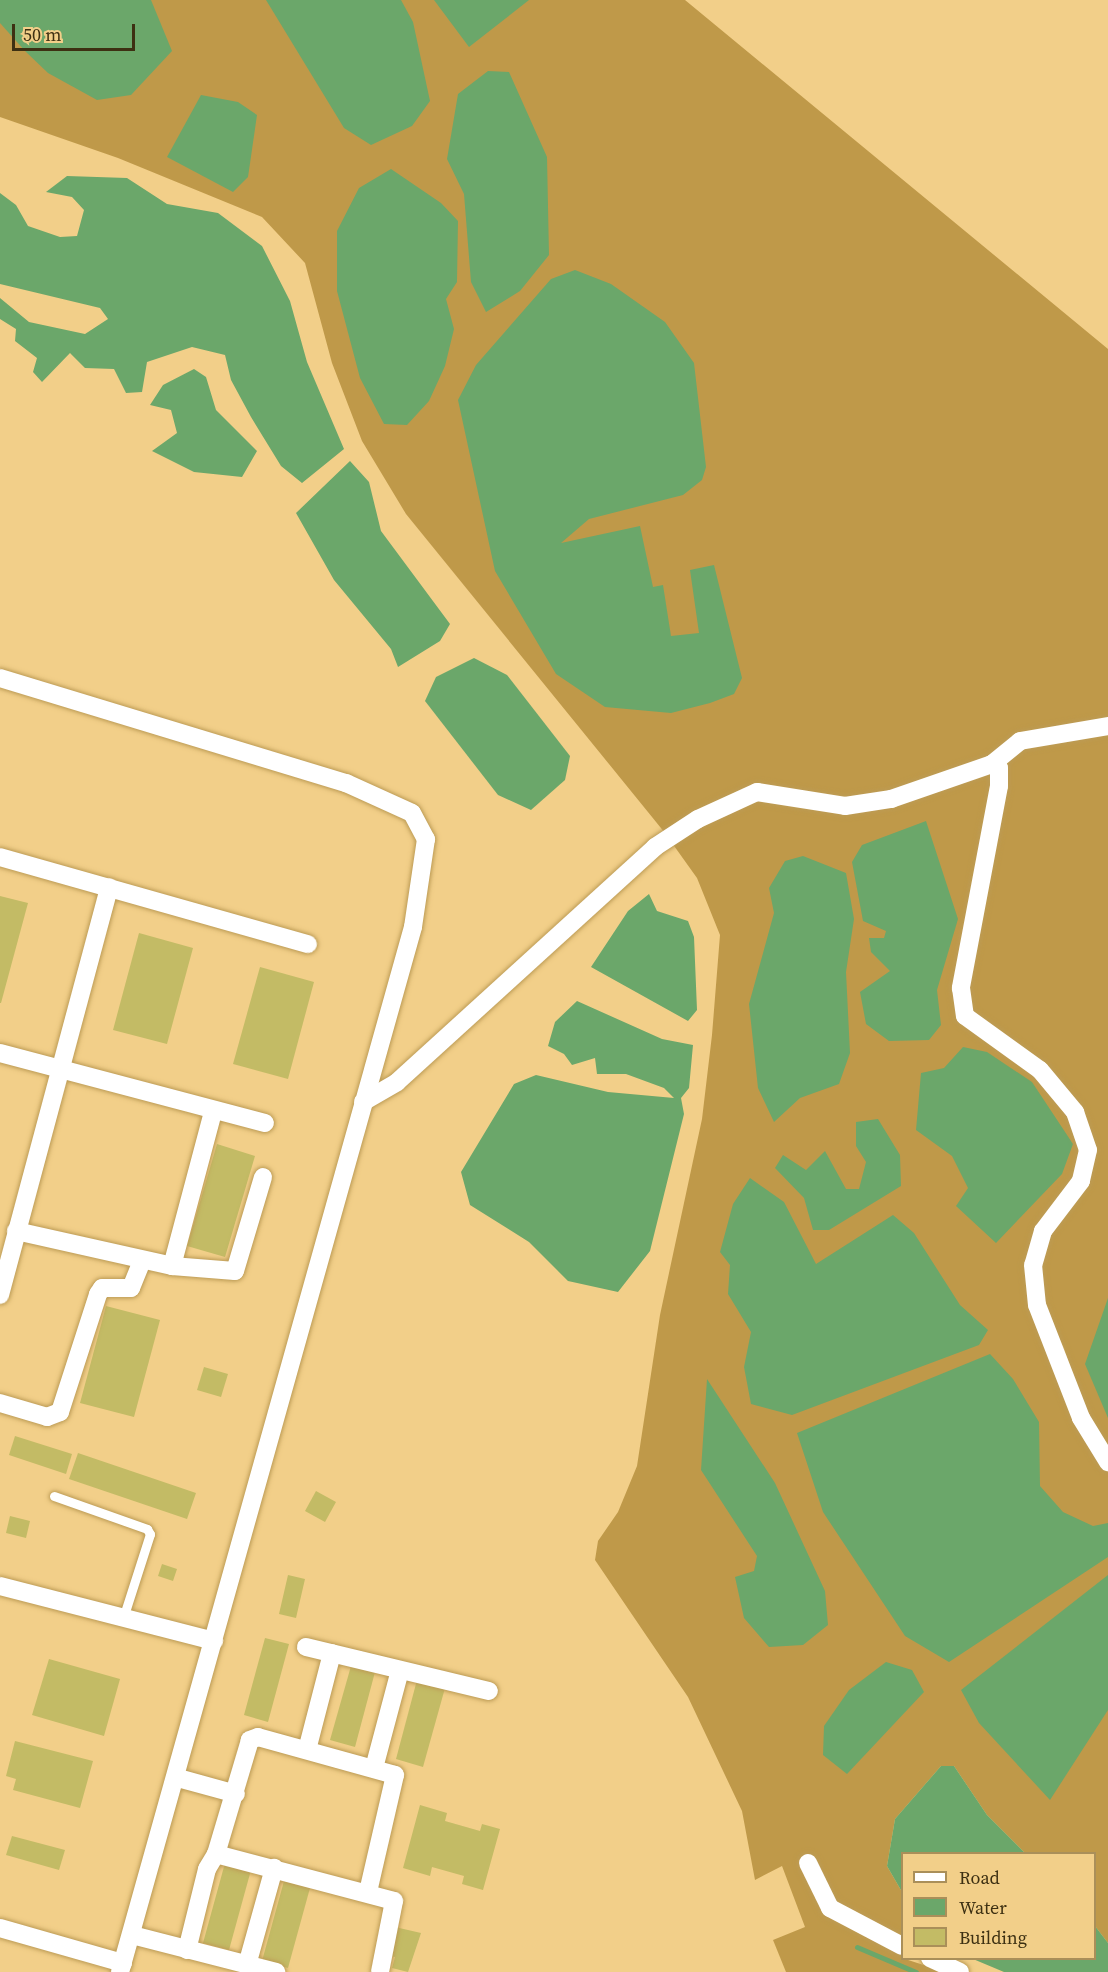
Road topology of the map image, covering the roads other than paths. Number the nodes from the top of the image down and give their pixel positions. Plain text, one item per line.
1 (0, 678) edge
2 (1108, 726) edge
3 (992, 764) junction
4 (0, 857) edge
5 (109, 887) junction
6 (308, 944) dead end
7 (0, 1053) edge
8 (62, 1071) junction
9 (363, 1102) junction
10 (213, 1112) junction
11 (265, 1123) dead end
12 (263, 1178) dead end
13 (16, 1231) junction
14 (142, 1261) junction
15 (172, 1266) junction
16 (0, 1295) edge
17 (0, 1403) edge
18 (1108, 1462) edge
19 (54, 1496) dead end
20 (0, 1587) edge
21 (123, 1618) junction
22 (214, 1641) junction
23 (306, 1647) dead end
24 (333, 1653) junction
25 (400, 1670) junction
26 (489, 1691) dead end
27 (307, 1750) junction
28 (374, 1768) junction
29 (178, 1778) junction
30 (236, 1794) junction
31 (216, 1854) junction
32 (808, 1863) dead end
33 (274, 1868) junction
34 (368, 1892) junction
35 (0, 1928) edge
36 (132, 1935) junction
37 (901, 1945) edge
38 (187, 1950) junction
39 (932, 1960) edge
40 (247, 1965) junction
41 (122, 1968) edge
42 (276, 1972) edge
43 (380, 1972) edge
44 (960, 1972) edge

1 - 9 street
2 - 3 street
3 - 9 street
3 - 18 street
4 - 5 street
5 - 6 street
5 - 8 street
7 - 8 street
8 - 10 street
8 - 13 street
9 - 22 street
10 - 11 street
10 - 15 street
12 - 15 street
13 - 14 street
13 - 16 street
14 - 15 street
14 - 17 street
19 - 21 lane
20 - 21 street
21 - 22 street
22 - 29 street
23 - 24 street
24 - 25 street
24 - 27 street
25 - 26 street
25 - 28 street
27 - 28 street
27 - 30 street
28 - 34 street
29 - 30 street
29 - 36 street
30 - 31 street
31 - 33 street
31 - 38 street
32 - 37 street
33 - 34 street
33 - 40 street
34 - 43 street
35 - 41 street
36 - 38 street
36 - 41 street
38 - 40 street
39 - 44 street
40 - 42 street

